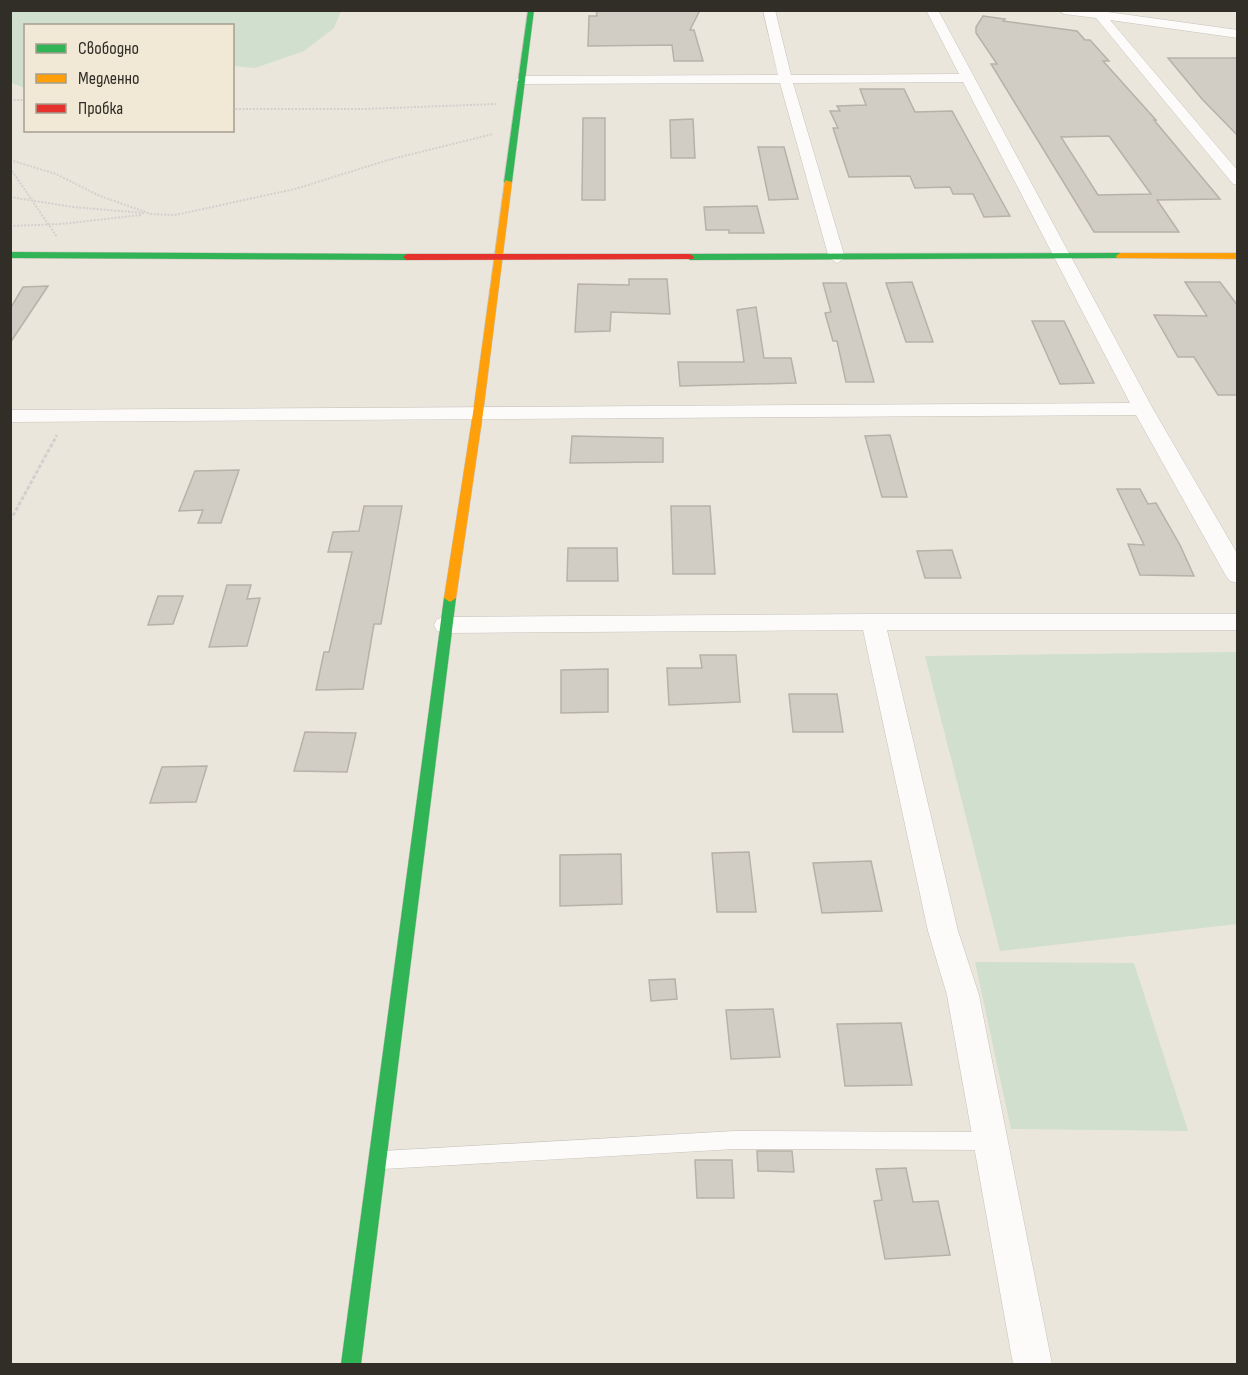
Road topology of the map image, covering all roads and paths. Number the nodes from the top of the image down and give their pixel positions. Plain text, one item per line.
1 (531, 10) edge
2 (769, 10) edge
3 (932, 10) edge
4 (1064, 10) edge
5 (1100, 15) junction
6 (1238, 34) edge
7 (968, 78) junction
8 (785, 79) junction
9 (522, 80) junction
10 (519, 102) junction
11 (234, 109) edge
12 (516, 129) junction
13 (10, 160) edge
14 (10, 168) edge
15 (1238, 182) edge
16 (10, 197) edge
17 (33, 201) junction
18 (151, 214) junction
19 (48, 224) junction
20 (10, 226) edge
21 (68, 254) junction
22 (10, 255) edge
23 (1064, 256) junction
24 (1238, 256) edge
25 (498, 258) junction
26 (837, 258) junction
27 (1143, 409) junction
28 (478, 413) junction
29 (10, 416) edge
30 (67, 416) junction
31 (10, 521) edge
32 (1238, 576) edge
33 (873, 622) junction
34 (1238, 622) edge
35 (446, 625) junction
36 (990, 1141) junction
37 (378, 1160) junction
38 (351, 1365) edge
39 (1033, 1365) edge

1 - 9 street
2 - 8 street
3 - 7 street
4 - 5 street
5 - 6 street
5 - 15 street
7 - 8 street
7 - 23 street
8 - 9 street
8 - 26 street
9 - 10 street
10 - 11 path
10 - 12 street
12 - 18 path
12 - 25 street
13 - 18 path
14 - 17 path
16 - 17 path
17 - 18 path
17 - 19 path
18 - 19 path
19 - 20 path
19 - 21 path
21 - 22 street
21 - 25 street
23 - 24 street
23 - 26 street
23 - 27 street
25 - 26 street
25 - 28 street
27 - 28 street
27 - 32 street
28 - 30 street
28 - 35 street
29 - 30 street
30 - 31 path
33 - 34 street
33 - 35 street
33 - 36 street
35 - 37 street
36 - 37 lane
36 - 39 street
37 - 38 street

